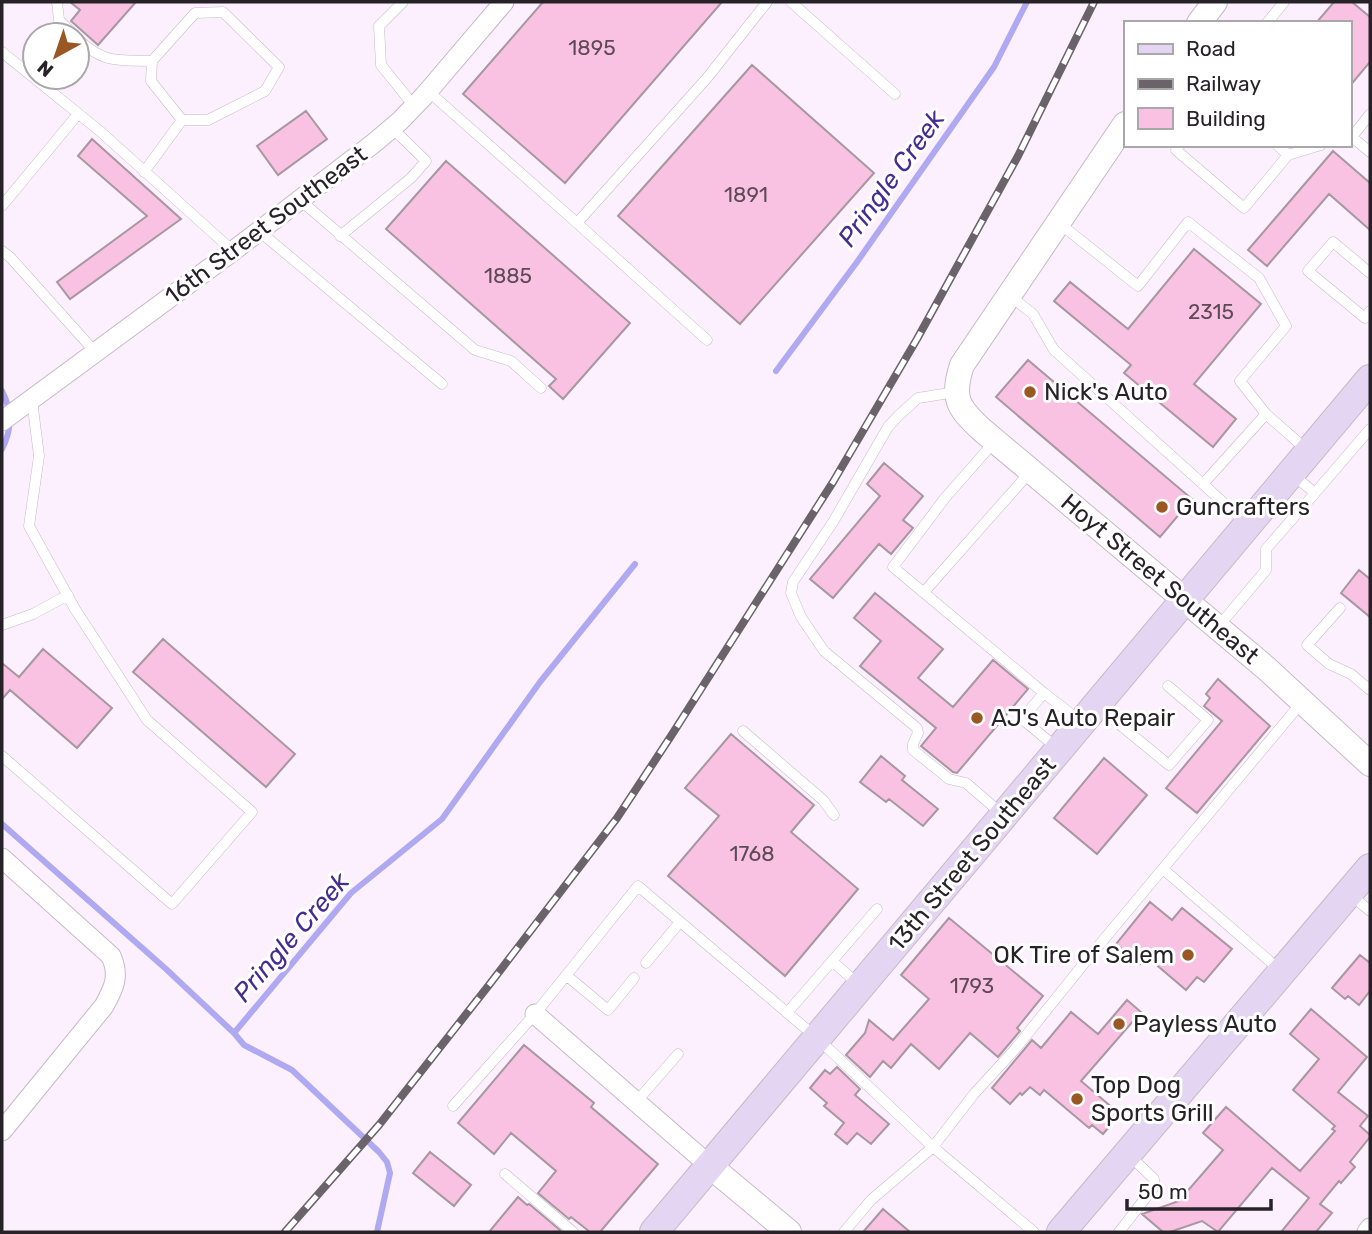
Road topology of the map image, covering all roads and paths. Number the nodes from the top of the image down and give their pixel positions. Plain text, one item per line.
1 (57, 2) edge
2 (217, 2) edge
3 (403, 2) edge
4 (504, 2) edge
5 (767, 2) edge
6 (791, 2) edge
7 (1284, 2) edge
8 (223, 12) junction
9 (60, 21) edge
10 (1268, 21) edge
11 (91, 50) edge
12 (2, 52) edge
13 (152, 61) junction
14 (428, 91) junction
15 (895, 94) dead end
16 (414, 106) junction
17 (78, 114) junction
18 (1370, 114) edge
19 (182, 120) junction
20 (1124, 125) edge
21 (392, 128) junction
22 (1351, 137) edge
23 (1178, 147) edge
24 (1279, 147) edge
25 (1315, 147) edge
26 (1370, 152) edge
27 (1289, 155) junction
28 (144, 172) junction
29 (300, 200) junction
30 (2, 206) edge
31 (578, 223) junction
32 (1058, 223) junction
33 (259, 231) junction
34 (340, 236) junction
35 (2, 251) edge
36 (233, 251) junction
37 (1370, 273) edge
38 (1009, 296) junction
39 (1370, 311) edge
40 (707, 340) dead end
41 (96, 353) junction
42 (1370, 380) edge
43 (442, 384) dead end
44 (541, 388) dead end
45 (956, 392) junction
46 (27, 404) junction
47 (1266, 414) junction
48 (2, 421) edge
49 (1370, 429) edge
50 (995, 440) junction
51 (1309, 452) junction
52 (1031, 471) junction
53 (1291, 474) junction
54 (1203, 484) junction
55 (1315, 493) junction
56 (1248, 524) junction
57 (924, 592) junction
58 (68, 595) junction
59 (1185, 601) junction
60 (1340, 608) dead end
61 (2, 625) edge
62 (1217, 628) junction
63 (1168, 686) dead end
64 (1370, 690) edge
65 (1044, 693) junction
66 (1303, 701) junction
67 (1089, 714) junction
68 (743, 731) dead end
69 (1059, 750) junction
70 (2, 756) edge
71 (1369, 761) edge
72 (834, 815) dead end
73 (1004, 816) junction
74 (2, 858) edge
75 (1370, 868) edge
76 (1163, 869) junction
77 (1349, 893) junction
78 (877, 909) dead end
79 (1370, 911) edge
80 (680, 922) junction
81 (832, 961) junction
82 (646, 963) dead end
83 (1282, 972) junction
84 (566, 975) junction
85 (634, 978) dead end
86 (861, 987) junction
87 (787, 1013) junction
88 (535, 1014) junction
89 (817, 1038) junction
90 (678, 1054) dead end
91 (637, 1101) junction
92 (453, 1106) dead end
93 (2, 1131) edge
94 (933, 1147) junction
95 (1128, 1153) junction
96 (710, 1166) junction
97 (505, 1174) dead end
98 (572, 1232) edge
99 (654, 1232) edge
100 (789, 1232) edge
101 (844, 1232) edge
102 (1034, 1232) edge
103 (1061, 1232) edge
104 (1119, 1232) edge

1 - 9 lane
2 - 8 lane
3 - 16 lane
4 - 14 street, 16th Street Southeast
5 - 31 lane
6 - 15 lane
7 - 10 lane
8 - 13 lane
8 - 19 lane
11 - 13 lane
12 - 17 lane
13 - 19 lane
14 - 16 street, 16th Street Southeast
14 - 31 lane
16 - 21 street, 16th Street Southeast
17 - 28 lane
17 - 30 lane
18 - 22 lane
19 - 28 lane
20 - 32 street
21 - 29 street, 16th Street Southeast
21 - 34 lane
22 - 26 lane
23 - 27 lane
24 - 27 lane
25 - 27 lane
28 - 36 lane
29 - 33 street, 16th Street Southeast
29 - 34 lane
31 - 40 lane
32 - 38 street
32 - 47 lane
33 - 36 street, 16th Street Southeast
33 - 43 lane
34 - 44 lane
35 - 41 lane
36 - 41 street, 16th Street Southeast
37 - 39 lane
38 - 45 street
38 - 54 lane
41 - 46 street, 16th Street Southeast
42 - 51 main road, 13th Street Southeast
45 - 50 street, Hoyt Street Southeast
45 - 73 lane
46 - 48 street, 16th Street Southeast
46 - 58 lane
47 - 51 lane
47 - 54 lane
49 - 55 lane
50 - 52 street, Hoyt Street Southeast
50 - 57 lane
51 - 53 main road, 13th Street Southeast
52 - 57 lane
52 - 59 street, Hoyt Street Southeast
53 - 55 lane
53 - 56 main road, 13th Street Southeast
54 - 56 lane
55 - 62 lane
56 - 59 main road, 13th Street Southeast
57 - 65 lane
58 - 61 lane
58 - 70 lane
59 - 62 street, Hoyt Street Southeast
59 - 67 main road, 13th Street Southeast
60 - 64 lane
62 - 66 street, Hoyt Street Southeast
63 - 67 lane
65 - 67 lane
65 - 69 lane
66 - 71 street, Hoyt Street Southeast
66 - 76 lane
67 - 69 main road, 13th Street Southeast
68 - 72 lane
69 - 73 main road, 13th Street Southeast
73 - 86 main road, 13th Street Southeast
74 - 93 street
75 - 77 main road
76 - 83 lane
76 - 94 lane
77 - 79 lane
77 - 83 main road
78 - 81 lane
80 - 82 lane
80 - 84 lane
80 - 87 lane
81 - 86 lane
81 - 87 lane
83 - 95 main road
84 - 85 lane
84 - 88 lane
86 - 89 main road, 13th Street Southeast
87 - 89 lane
88 - 91 street
88 - 92 lane
89 - 94 lane
89 - 96 main road, 13th Street Southeast
90 - 91 lane
91 - 96 street
94 - 101 lane
94 - 102 lane
95 - 103 main road
95 - 104 lane
96 - 99 main road, 13th Street Southeast
96 - 100 street
97 - 98 lane

